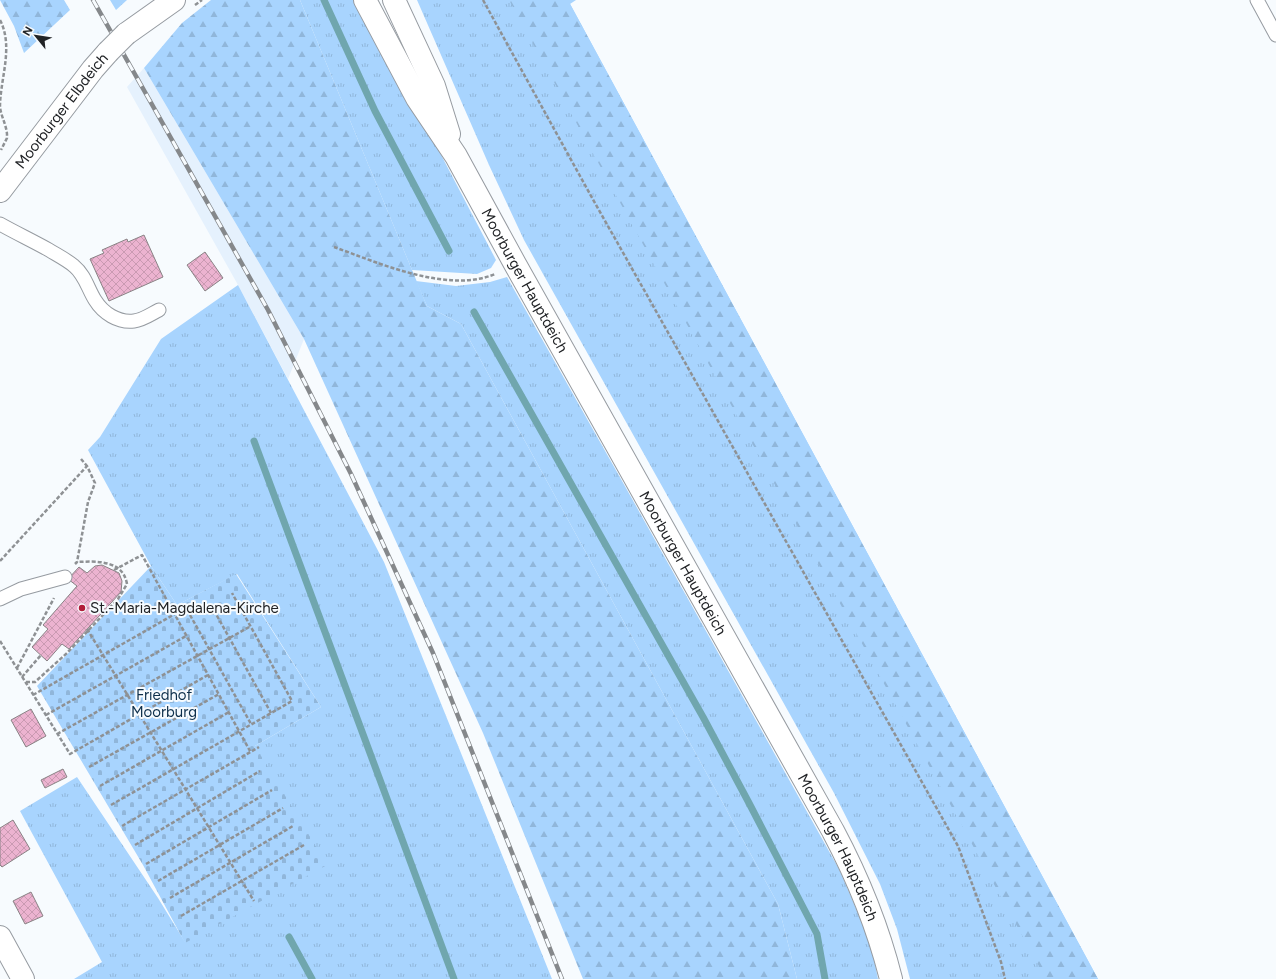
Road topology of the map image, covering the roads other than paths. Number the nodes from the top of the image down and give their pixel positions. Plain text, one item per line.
1 (149, 0) edge
2 (174, 0) edge
3 (365, 0) edge
4 (394, 0) edge
5 (1258, 0) edge
6 (126, 34) junction
7 (1276, 35) edge
8 (456, 156) junction
9 (0, 191) edge
10 (0, 224) edge
11 (159, 310) dead end
12 (65, 577) road end
13 (0, 599) edge
14 (0, 937) edge
15 (23, 979) edge
16 (891, 979) edge

1 - 6 main road, Moorburger Elbdeich
2 - 6 main road, Moorburger Elbdeich
3 - 8 main road, Moorburger Hauptdeich
4 - 8 main road, Moorburger Hauptdeich
5 - 7 lane
6 - 9 main road, Moorburger Elbdeich, bridge
8 - 16 main road, Moorburger Hauptdeich
10 - 11 lane
12 - 13 lane
14 - 15 main road

